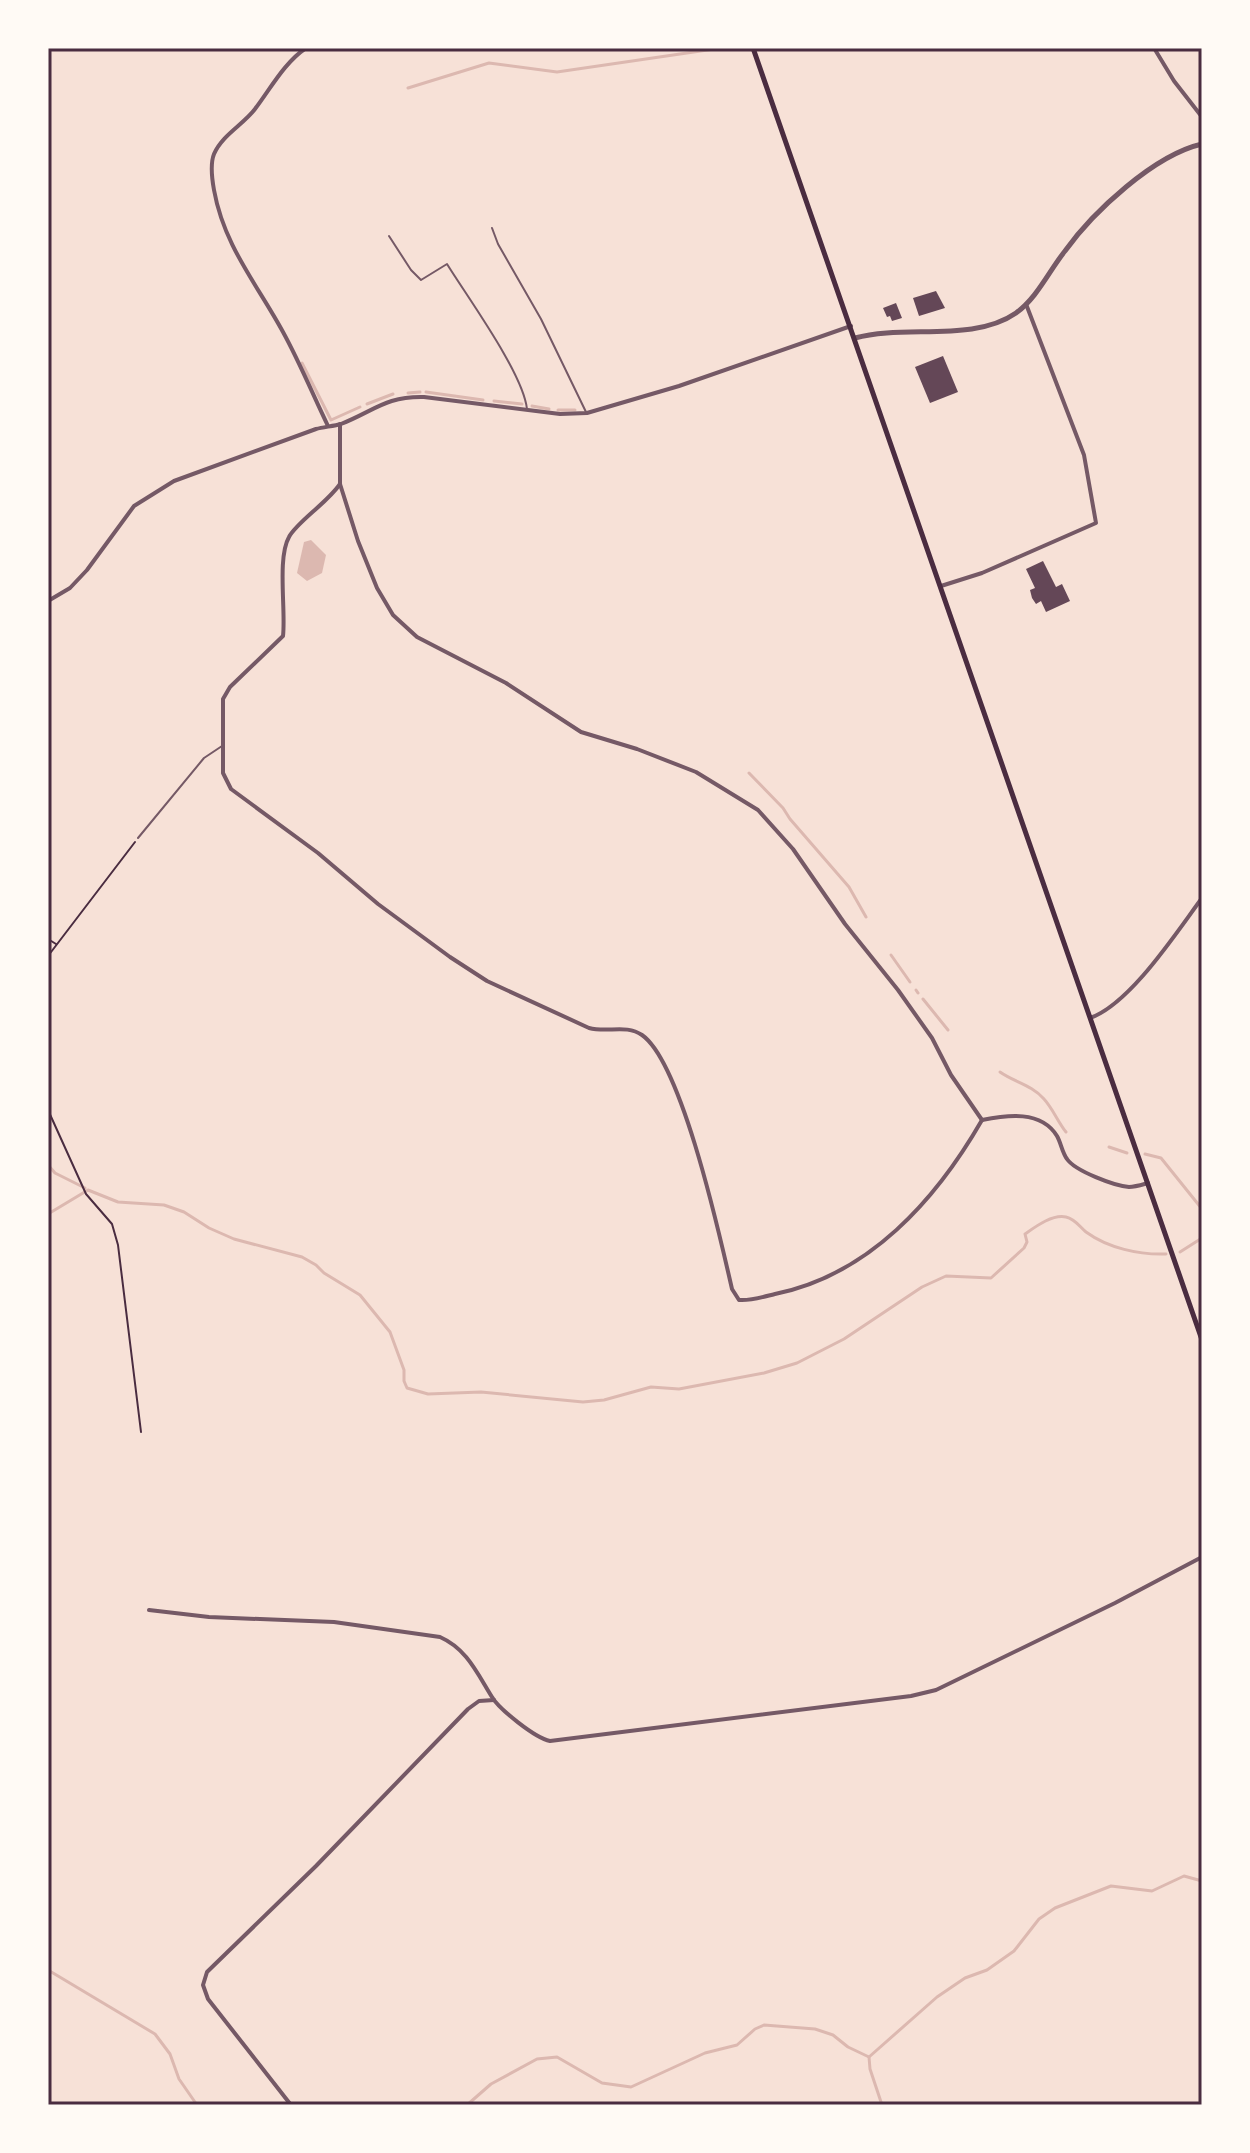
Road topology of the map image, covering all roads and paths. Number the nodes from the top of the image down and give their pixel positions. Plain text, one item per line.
1 (306, 48) edge
2 (753, 48) edge
3 (1154, 48) edge
4 (1202, 117) edge
5 (1202, 144) edge
6 (492, 228) dead end
7 (389, 236) dead end
8 (1026, 304) junction
9 (851, 326) junction
10 (855, 338) junction
11 (527, 410) junction
12 (587, 413) junction
13 (340, 424) junction
14 (328, 426) junction
15 (340, 484) junction
16 (941, 586) junction
17 (48, 601) edge
18 (223, 746) junction
19 (138, 838) joint
20 (1202, 898) edge
21 (48, 939) edge
22 (57, 945) junction
23 (48, 956) edge
24 (1090, 1018) junction
25 (48, 1110) edge
26 (982, 1120) junction
27 (1148, 1183) junction
28 (1202, 1340) edge
29 (141, 1432) dead end
30 (1202, 1557) edge
31 (149, 1610) dead end
32 (494, 1700) junction
33 (291, 2105) edge

1 - 14 street
2 - 9 main road
3 - 4 street
5 - 8 street
6 - 12 lane
7 - 11 lane
8 - 10 street
8 - 16 street
9 - 10 main road
9 - 12 street
10 - 16 main road
11 - 12 street
11 - 13 street
13 - 14 street
13 - 15 street
14 - 17 street
15 - 18 street
15 - 26 street
16 - 24 main road
18 - 19 lane
18 - 26 street
19 - 22 path
20 - 24 street
21 - 22 path
22 - 23 path
24 - 27 main road
25 - 29 path
26 - 27 street
27 - 28 main road
30 - 32 street
31 - 32 street
32 - 33 street

